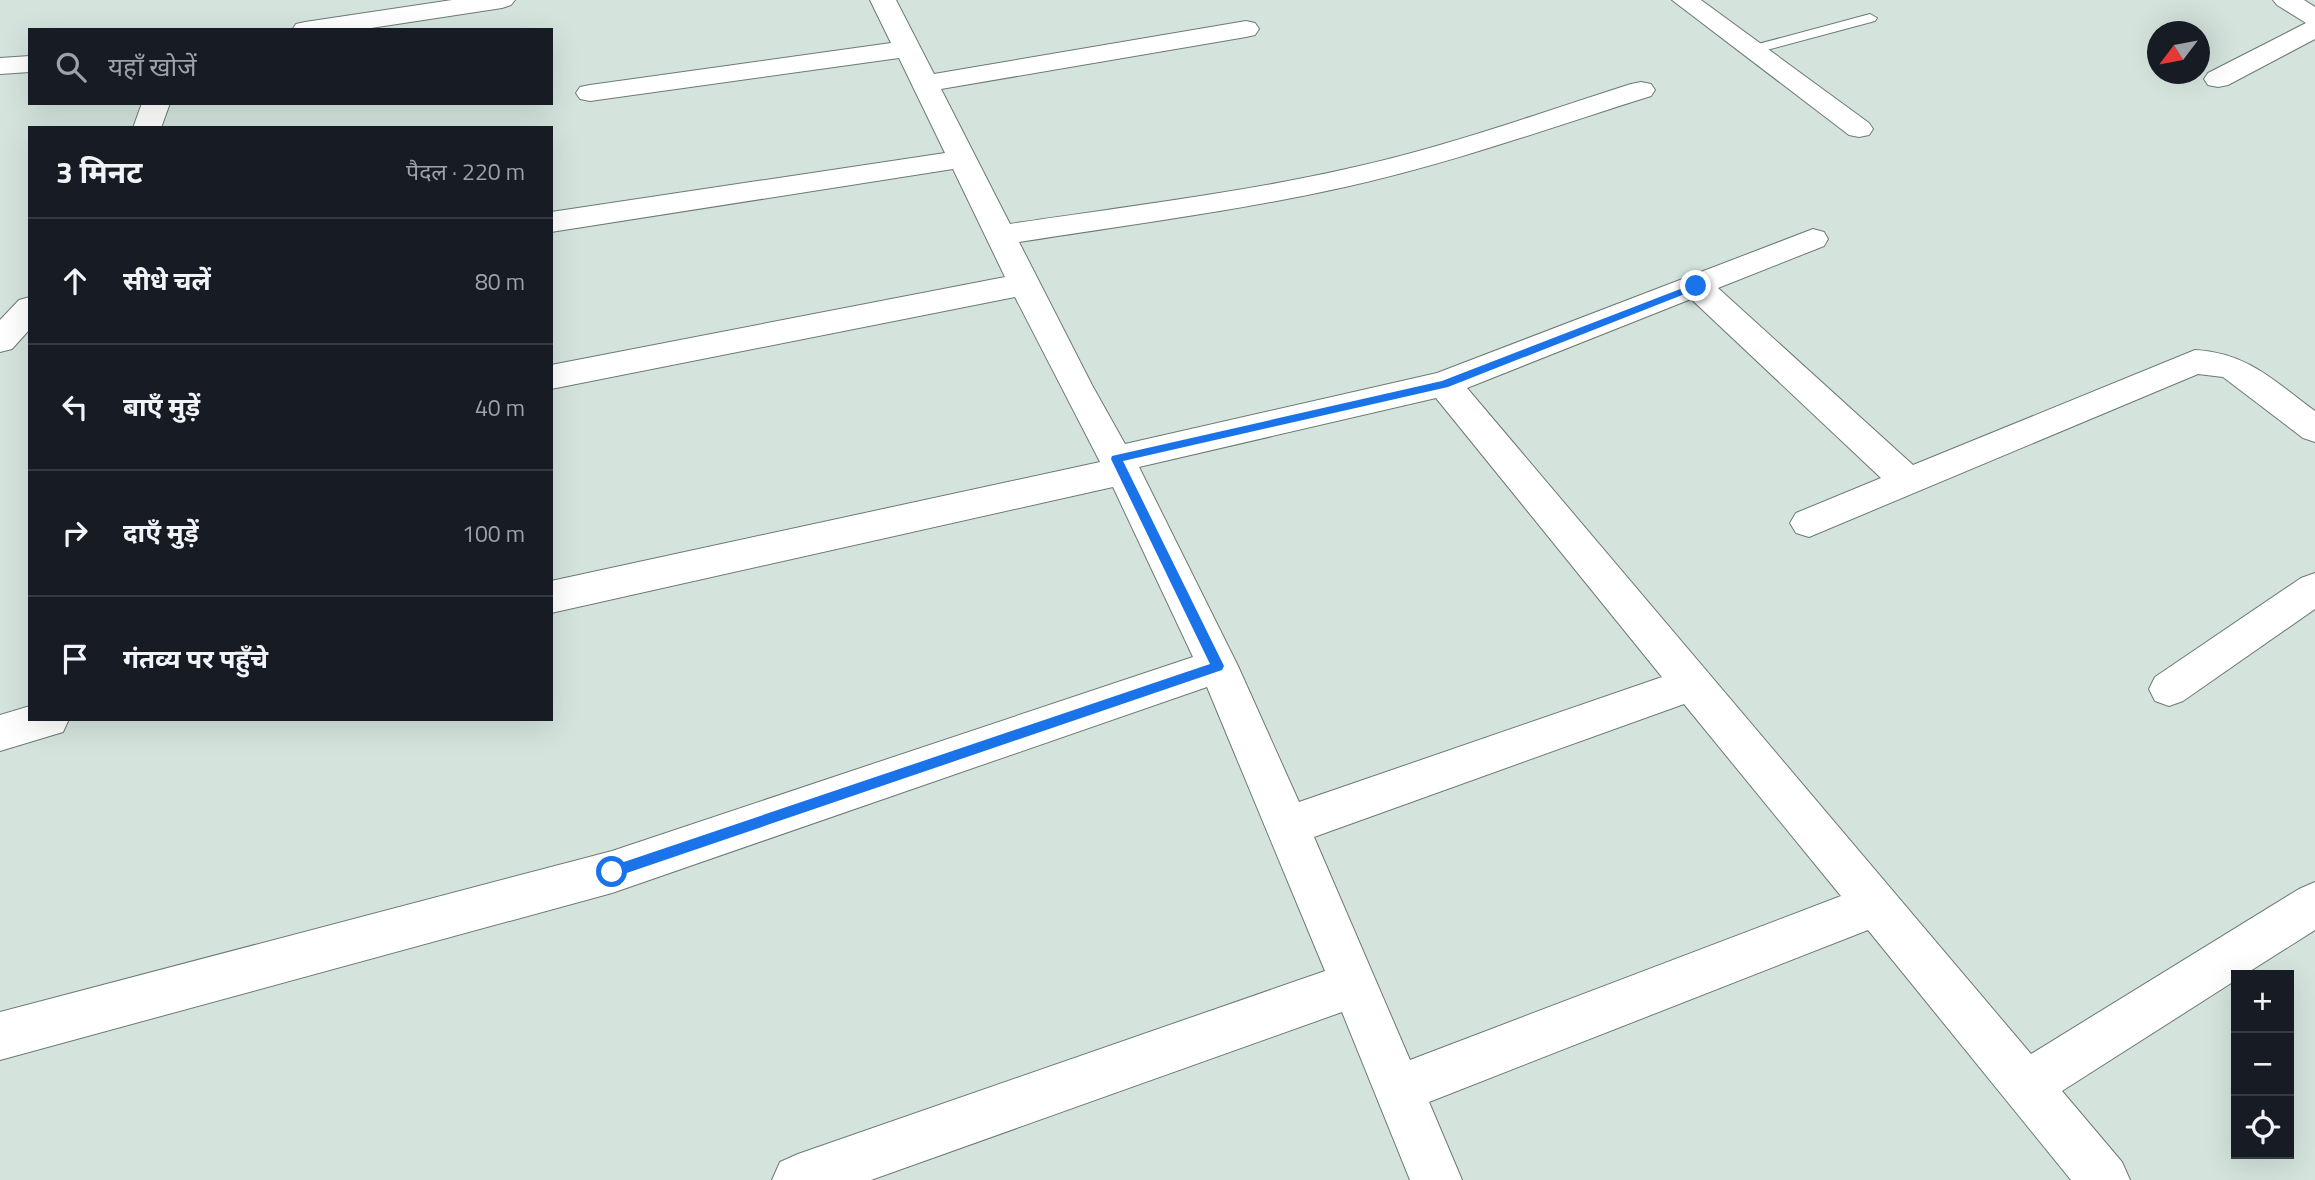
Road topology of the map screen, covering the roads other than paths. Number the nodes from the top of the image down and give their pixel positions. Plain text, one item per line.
1 (502, 0) edge
2 (883, 0) edge
3 (1685, 0) edge
4 (2286, 0) edge
5 (398, 8) edge
6 (2315, 17) edge
7 (1870, 18) dead end
8 (313, 28) edge
9 (1246, 29) dead end
10 (2315, 29) edge
11 (907, 49) junction
12 (1752, 50) junction
13 (28, 64) edge
14 (0, 66) edge
15 (2218, 79) dead end
16 (925, 84) junction
17 (1641, 90) dead end
18 (590, 93) dead end
19 (155, 105) edge
20 (148, 126) edge
21 (1859, 130) dead end
22 (962, 159) junction
23 (553, 222) edge
24 (1000, 235) junction
25 (1813, 239) dead end
26 (1025, 284) junction
27 (1696, 286) junction
28 (553, 377) edge
29 (1444, 384) junction
30 (2315, 429) edge
31 (1119, 465) junction
32 (1907, 480) junction
33 (1810, 523) dead end
34 (2315, 589) edge
35 (553, 597) edge
36 (1218, 666) junction
37 (1691, 684) junction
38 (2169, 689) dead end
39 (41, 721) edge
40 (0, 733) edge
41 (1288, 826) junction
42 (2315, 904) edge
43 (1875, 905) junction
44 (1355, 984) junction
45 (0, 1036) edge
46 (2025, 1086) junction
47 (1399, 1089) junction
48 (798, 1180) edge
49 (1436, 1180) edge
50 (2104, 1180) edge

1 - 5 street
2 - 11 street
3 - 12 street
4 - 6 street
5 - 8 street
7 - 12 lane
9 - 16 street
10 - 15 street
11 - 16 street
11 - 18 street
12 - 21 street
13 - 14 street
16 - 22 street
17 - 24 street
19 - 20 street
22 - 23 street
22 - 24 street
24 - 26 street
25 - 27 street
26 - 28 street
26 - 31 street
27 - 29 street
27 - 32 street
29 - 31 street
29 - 37 street
30 - 32 street
31 - 35 street
31 - 36 street
32 - 33 street
34 - 38 street
36 - 41 street
36 - 45 street
37 - 41 street
37 - 43 street
39 - 40 street
41 - 44 street
42 - 46 street
43 - 46 street
43 - 47 street
44 - 47 street
44 - 48 street
46 - 50 street
47 - 49 street

